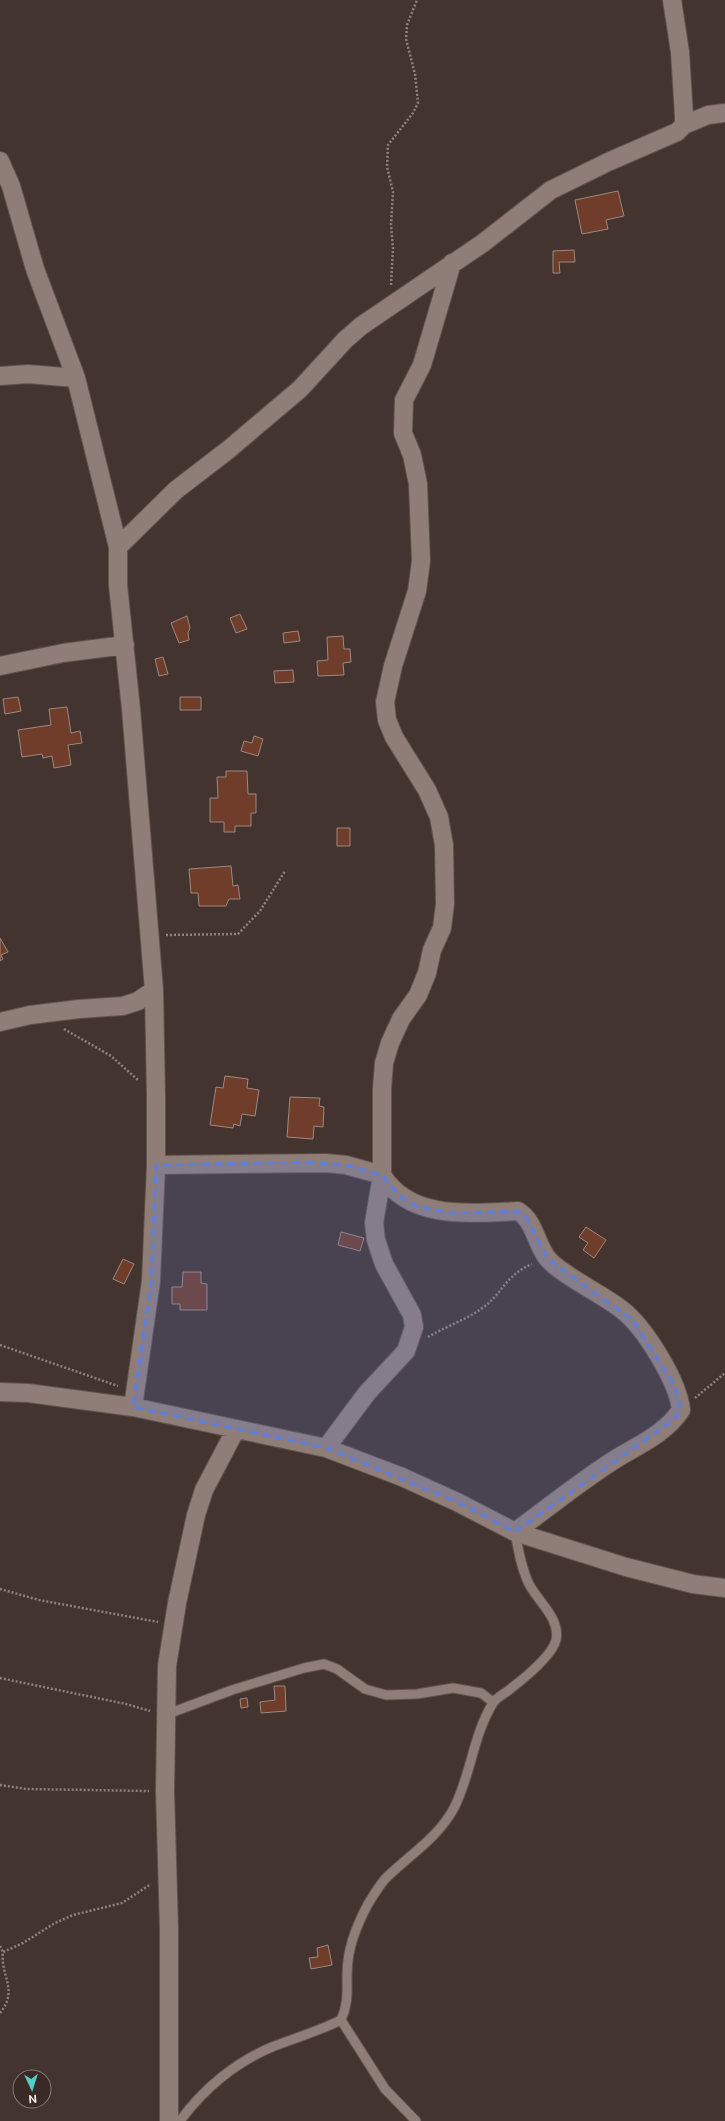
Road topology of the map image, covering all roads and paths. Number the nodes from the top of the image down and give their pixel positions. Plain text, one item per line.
1 (417, 0) edge
2 (672, 0) edge
3 (725, 113) edge
4 (684, 125) junction
5 (0, 161) edge
6 (452, 263) junction
7 (393, 303) junction
8 (0, 376) edge
9 (76, 378) junction
10 (118, 547) junction
11 (125, 645) junction
12 (0, 666) edge
13 (284, 871) dead end
14 (150, 938) junction
15 (154, 990) junction
16 (0, 1022) edge
17 (62, 1028) dead end
18 (156, 1096) junction
19 (156, 1165) junction
20 (382, 1175) junction
21 (548, 1259) junction
22 (0, 1345) edge
23 (406, 1351) junction
24 (725, 1373) edge
25 (0, 1392) edge
26 (134, 1400) junction
27 (681, 1410) junction
28 (236, 1429) junction
29 (326, 1448) junction
30 (515, 1532) junction
31 (725, 1588) edge
32 (0, 1589) edge
33 (173, 1624) junction
34 (0, 1678) edge
35 (493, 1702) junction
36 (165, 1715) junction
37 (0, 1785) edge
38 (165, 1791) junction
39 (166, 1874) junction
40 (0, 1946) edge
41 (3, 1952) junction
42 (0, 2013) edge
43 (341, 2020) junction
44 (169, 2121) edge
45 (180, 2121) edge
46 (416, 2121) edge

1 - 7 path
2 - 4 street
3 - 4 street
4 - 6 street
5 - 9 street
6 - 7 street
6 - 20 street
7 - 10 street
8 - 9 street
9 - 10 street
10 - 11 street
11 - 12 street
11 - 14 street
13 - 14 path
14 - 15 street
15 - 16 street
15 - 18 street
17 - 18 path
18 - 19 street
19 - 20 street
19 - 26 street
20 - 21 street
20 - 23 street
21 - 23 path
21 - 27 street
22 - 26 path
23 - 29 street
24 - 27 path
25 - 26 street
26 - 28 street
27 - 30 street
28 - 29 street
28 - 33 street
29 - 30 street
30 - 31 street
30 - 35 lane
32 - 33 path
33 - 36 street
34 - 36 path
35 - 36 lane
35 - 43 lane
36 - 38 street
37 - 38 path
38 - 39 street
39 - 41 path
39 - 44 street
40 - 41 path
41 - 42 path
43 - 45 lane
43 - 46 lane

